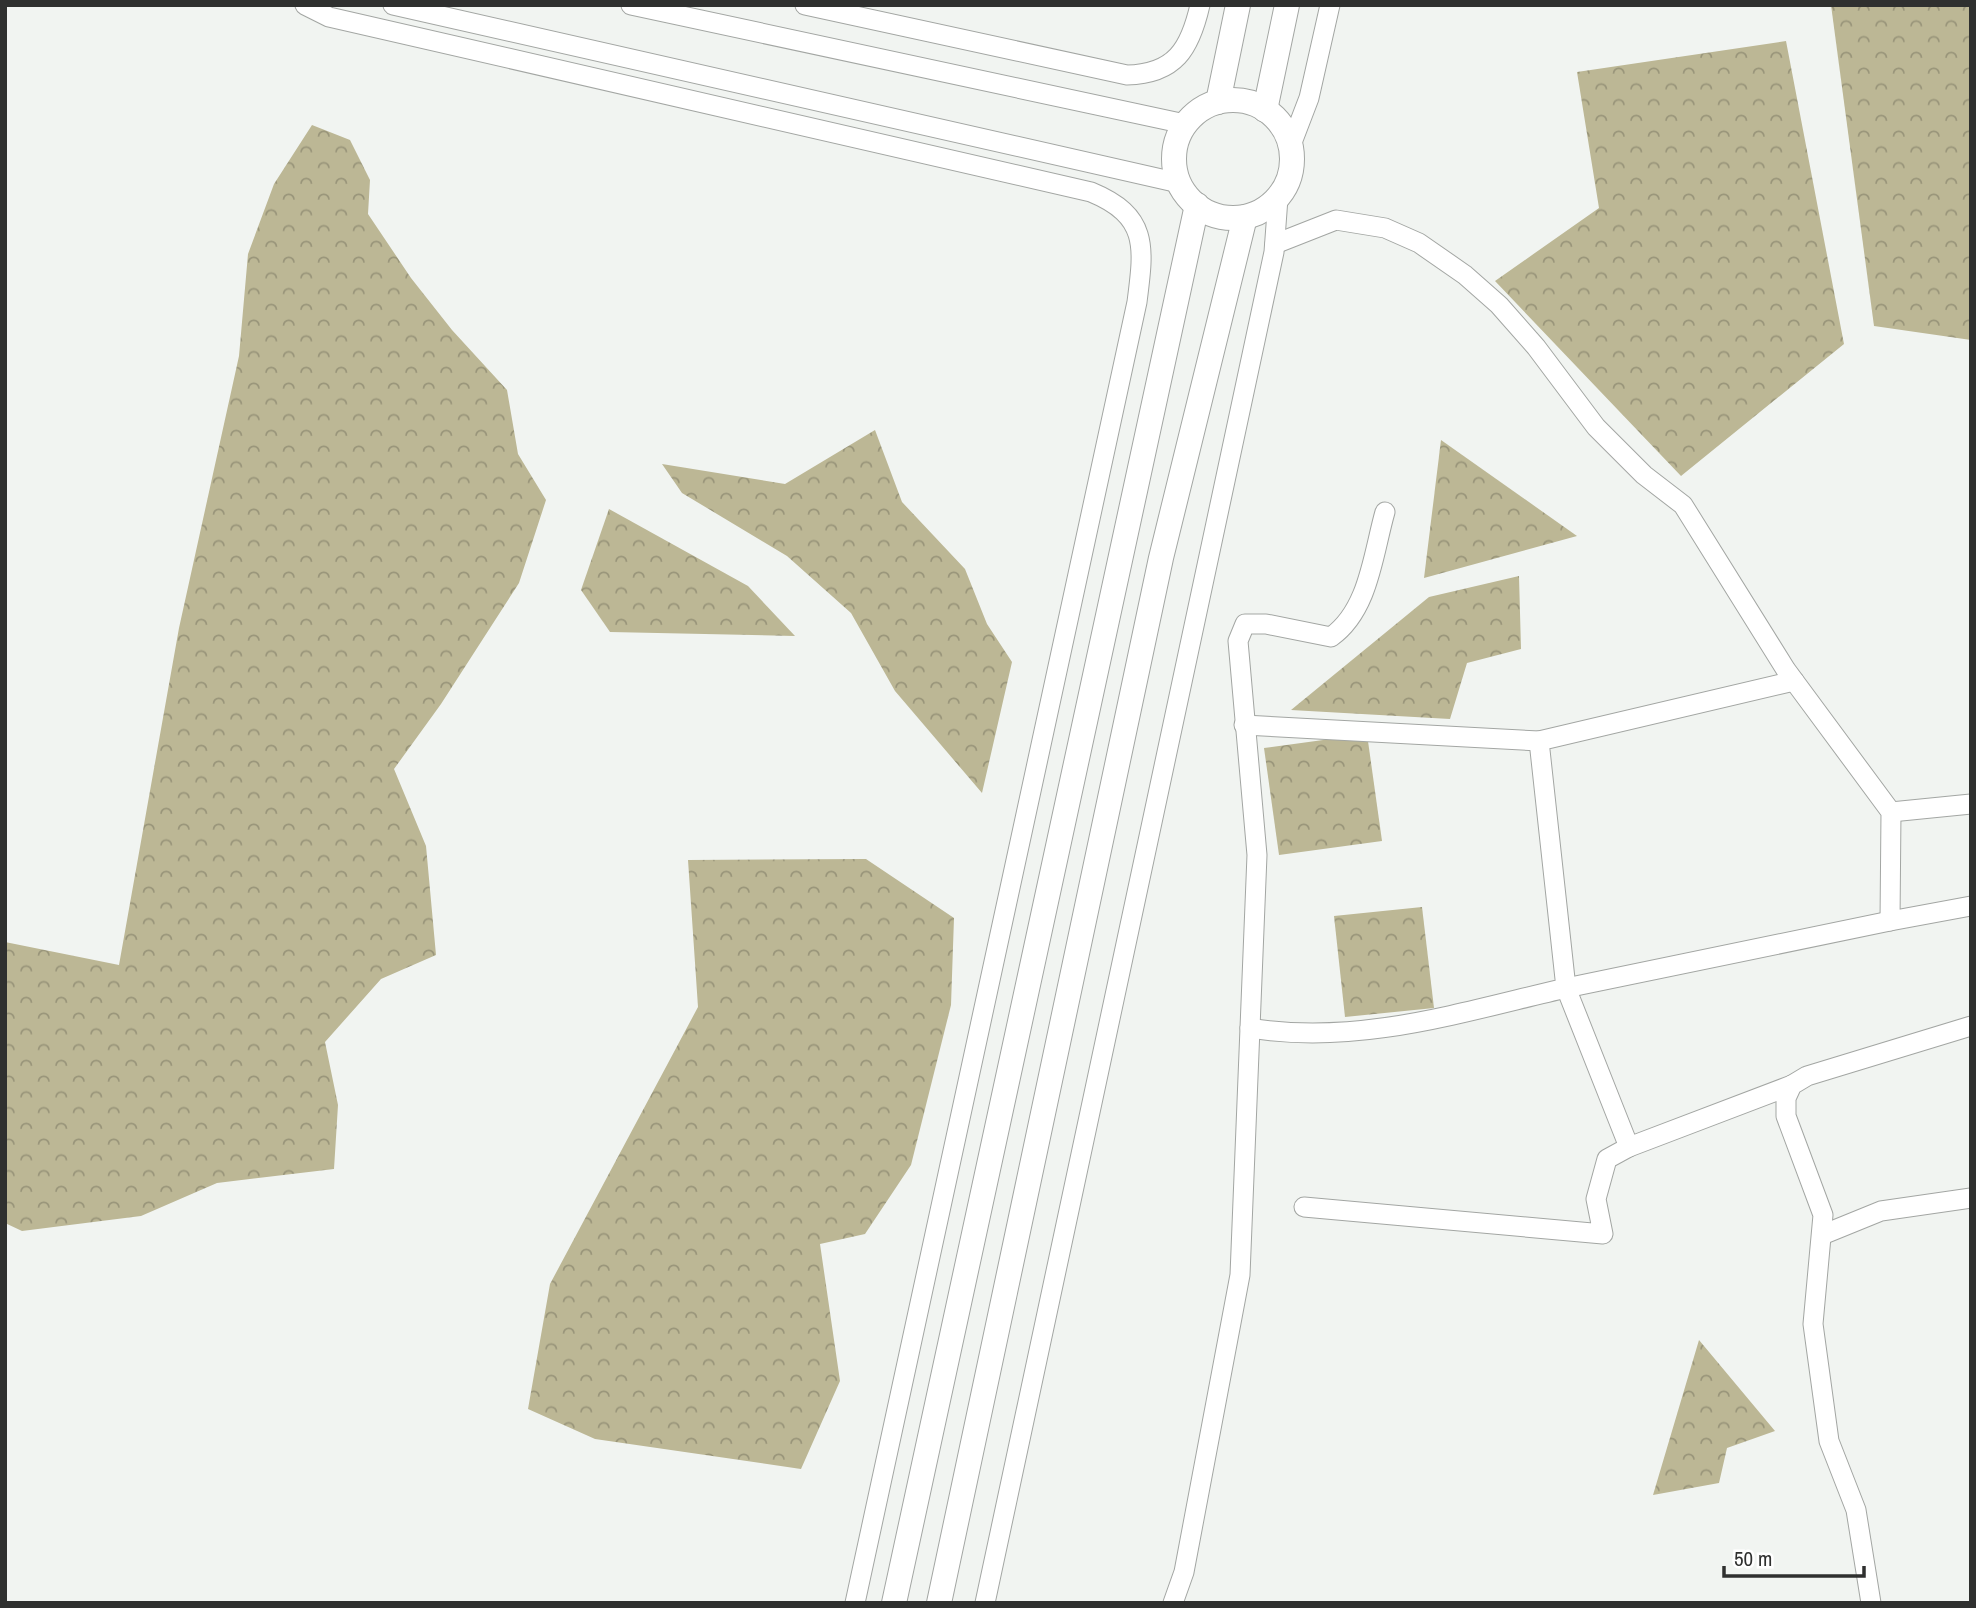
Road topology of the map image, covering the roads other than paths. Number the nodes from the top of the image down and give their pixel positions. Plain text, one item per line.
1 (305, 5) edge
2 (393, 5) edge
3 (631, 5) edge
4 (805, 5) edge
5 (1200, 5) edge
6 (1238, 5) edge
7 (1287, 5) edge
8 (1330, 5) edge
9 (445, 11) edge
10 (1218, 102) junction
11 (1265, 110) junction
12 (1185, 124) junction
13 (1291, 145) junction
14 (1179, 183) junction
15 (1278, 198) junction
16 (1197, 205) junction
17 (1245, 217) junction
18 (1275, 244) junction
19 (1385, 512) dead end
20 (1794, 681) junction
21 (1244, 725) junction
22 (1539, 741) junction
23 (1971, 804) edge
24 (1891, 812) junction
25 (1971, 906) edge
26 (1889, 921) junction
27 (1566, 988) junction
28 (1971, 1026) edge
29 (1250, 1028) junction
30 (1792, 1085) junction
31 (1629, 1147) junction
32 (1971, 1198) edge
33 (1304, 1207) dead end
34 (1822, 1235) junction
35 (855, 1603) edge
36 (894, 1603) edge
37 (939, 1603) edge
38 (985, 1603) edge
39 (1173, 1603) edge
40 (1871, 1603) edge

1 - 35 street
2 - 9 street
3 - 12 street
4 - 5 street
6 - 10 street
7 - 11 street
8 - 13 street
9 - 14 street
10 - 11 street
10 - 12 street
11 - 13 street
12 - 14 street
13 - 15 street
14 - 16 street
15 - 17 street
15 - 18 street
16 - 17 street
16 - 36 street
17 - 37 street
18 - 20 street
18 - 38 street
19 - 21 street
20 - 22 street
20 - 24 street
21 - 22 street
21 - 29 street
22 - 27 street
23 - 24 street
24 - 26 street
25 - 26 street
26 - 27 street
27 - 29 street
27 - 31 street
28 - 30 street
29 - 39 street
30 - 31 street
30 - 34 street
31 - 33 street
32 - 34 street
34 - 40 street

